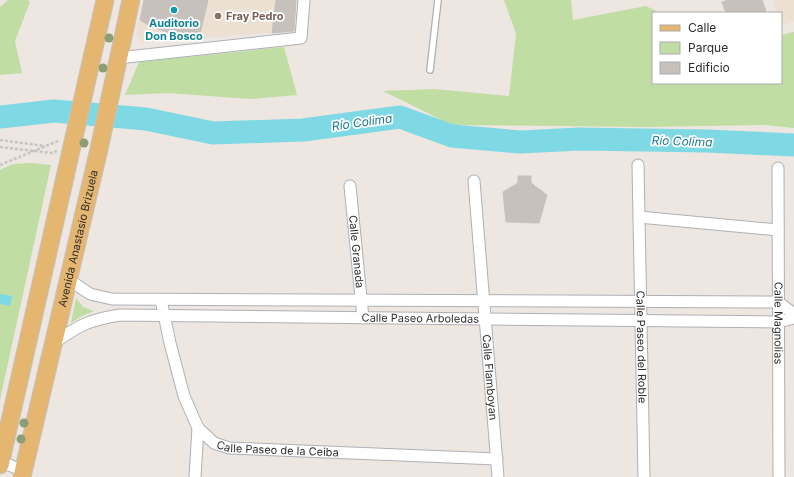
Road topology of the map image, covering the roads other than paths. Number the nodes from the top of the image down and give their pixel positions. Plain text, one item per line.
1 (105, 0) edge
2 (132, 0) edge
3 (304, 0) edge
4 (438, 0) edge
5 (117, 64) junction
6 (430, 70) dead end
7 (638, 165) dead end
8 (778, 168) dead end
9 (474, 181) dead end
10 (350, 186) dead end
11 (639, 217) junction
12 (778, 230) junction
13 (68, 279) junction
14 (161, 300) junction
15 (322, 300) junction
16 (361, 300) junction
17 (484, 301) junction
18 (640, 301) junction
19 (778, 302) junction
20 (794, 314) edge
21 (165, 316) junction
22 (323, 317) junction
23 (363, 318) junction
24 (794, 318) edge
25 (485, 319) junction
26 (641, 320) junction
27 (778, 322) junction
28 (54, 343) junction
29 (198, 428) junction
30 (497, 459) junction
31 (0, 462) edge
32 (23, 474) edge
33 (195, 477) edge
34 (498, 477) edge
35 (644, 477) edge
36 (779, 477) edge

1 - 31 main road
2 - 5 main road, Avenida Anastasio Brizuela
3 - 5 street
4 - 6 lane
5 - 13 main road, Avenida Anastasio Brizuela
7 - 11 street, Calle Paseo del Roble
8 - 12 street, Calle Magnolias
9 - 17 street, Calle Flamboyan
10 - 16 street, Calle Granada
11 - 12 street
11 - 18 street, Calle Paseo del Roble
12 - 19 street, Calle Magnolias
13 - 14 street, Calle Paseo Arboledas
13 - 28 main road, Avenida Anastasio Brizuela
14 - 15 street, Calle Paseo Arboledas
14 - 21 street, Calle Paseo de la Ceiba
15 - 16 street, Calle Paseo Arboledas
15 - 22 street
16 - 17 street, Calle Paseo Arboledas
16 - 23 street, Calle Granada
17 - 18 street, Calle Paseo Arboledas
17 - 25 street, Calle Flamboyan
18 - 19 street, Calle Paseo Arboledas
18 - 26 street, Calle Paseo del Roble
19 - 20 street
19 - 27 street, Calle Magnolias
21 - 22 street, Calle Paseo Arboledas
21 - 28 street, Calle Paseo Arboledas
21 - 29 street, Calle Paseo de la Ceiba
22 - 23 street, Calle Paseo Arboledas
23 - 25 street, Calle Paseo Arboledas
24 - 27 street, Calle Paseo Arboledas
25 - 26 street, Calle Paseo Arboledas
25 - 30 street, Calle Flamboyan
26 - 27 street, Calle Paseo Arboledas
26 - 35 street, Calle Paseo del Roble
27 - 36 street, Calle Magnolias
28 - 32 main road, Avenida Anastasio Brizuela
29 - 30 street, Calle Paseo de la Ceiba
29 - 33 street
30 - 34 street, Calle Flamboyan
31 - 32 street

